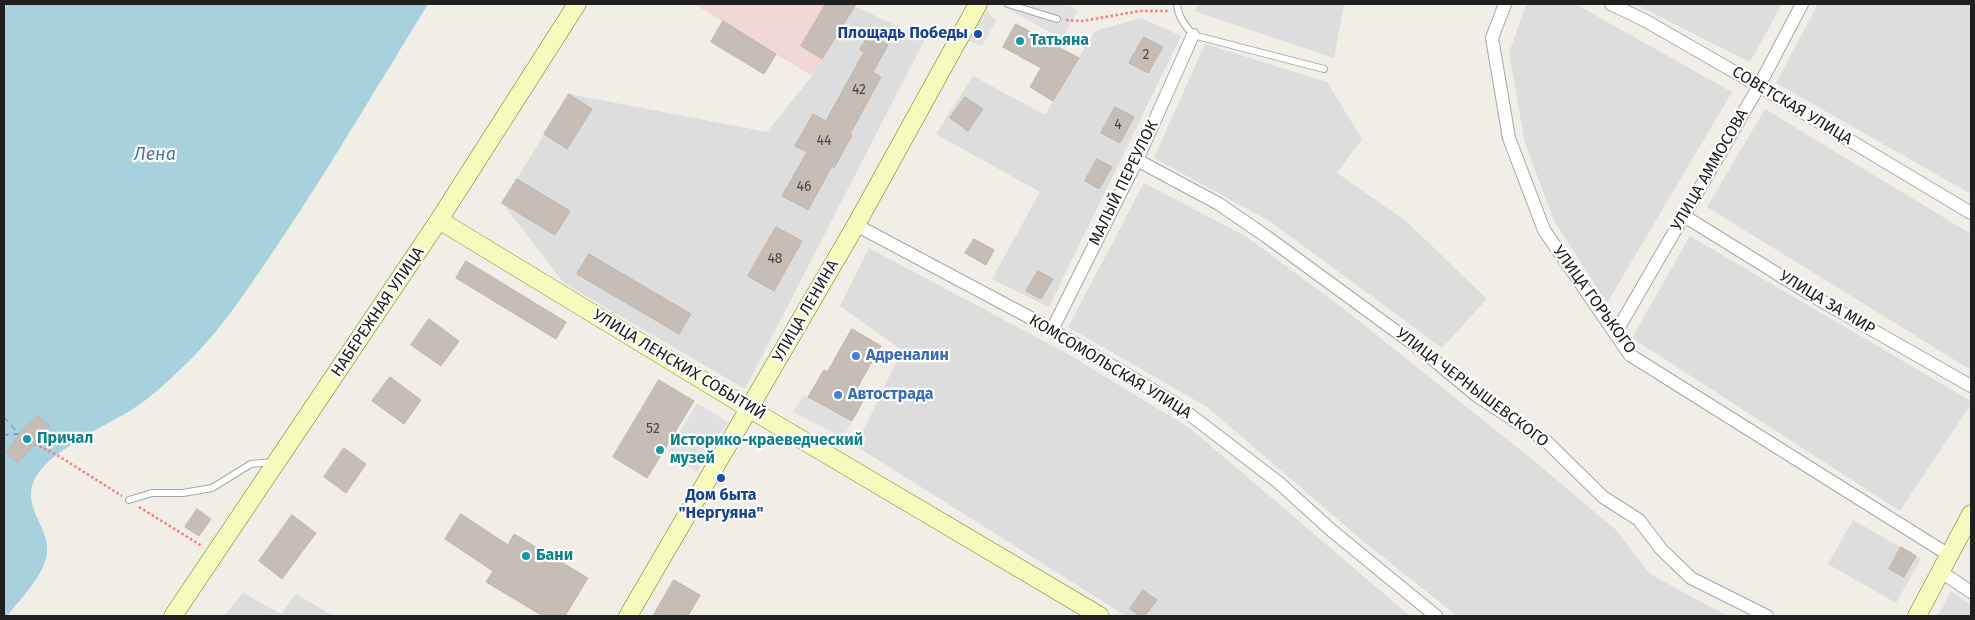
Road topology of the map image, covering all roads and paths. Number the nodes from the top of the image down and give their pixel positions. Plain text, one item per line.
1 (577, 4) edge
2 (978, 4) edge
3 (1008, 4) edge
4 (1177, 4) edge
5 (1505, 4) edge
6 (1611, 4) edge
7 (1802, 4) edge
8 (1178, 12) junction
9 (1057, 19) joint
10 (1193, 36) junction
11 (1324, 68) dead end
12 (1758, 86) junction
13 (1137, 160) junction
14 (1971, 212) edge
15 (1684, 216) junction
16 (439, 220) junction
17 (856, 225) junction
18 (1052, 330) junction
19 (1614, 334) junction
20 (1971, 386) edge
21 (750, 409) junction
22 (34, 444) dead end
23 (277, 462) junction
24 (129, 500) junction
25 (1971, 514) edge
26 (202, 546) dead end
27 (1950, 555) junction
28 (1940, 571) junction
29 (1971, 592) edge
30 (1080, 611) edge
31 (173, 616) edge
32 (628, 616) edge
33 (1100, 616) edge
34 (1436, 616) edge
35 (1767, 616) edge
36 (1917, 616) edge

1 - 16 street, НАБЕРЕЖНАЯ УЛИЦА
2 - 17 street, УЛИЦА ЛЕНИНА
3 - 9 lane
4 - 8 lane
5 - 19 street, УЛИЦА ГОРЬКОГО
6 - 12 street, СОВЕТСКАЯ УЛИЦА
7 - 12 street, УЛИЦА АММОСОВА
8 - 9 path
8 - 10 lane
10 - 11 lane
10 - 13 street, МАЛЫЙ ПЕРЕУЛОК
12 - 14 street, СОВЕТСКАЯ УЛИЦА
12 - 15 street, УЛИЦА АММОСОВА
13 - 18 street, МАЛЫЙ ПЕРЕУЛОК
13 - 35 street, УЛИЦА ЧЕРНЫШЕВСКОГО
15 - 19 street, УЛИЦА АММОСОВА
15 - 20 street, УЛИЦА ЗА МИР
16 - 21 street, УЛИЦА ЛЕНСКИХ СОБЫТИЙ
16 - 23 street, НАБЕРЕЖНАЯ УЛИЦА
17 - 18 street, КОМСОМОЛЬСКАЯ УЛИЦА
17 - 21 street, УЛИЦА ЛЕНИНА
18 - 34 street, КОМСОМОЛЬСКАЯ УЛИЦА
19 - 27 street, УЛИЦА ГОРЬКОГО
21 - 30 street, УЛИЦА ЛЕНСКИХ СОБЫТИЙ
21 - 32 street, УЛИЦА ЛЕНИНА
22 - 24 path
23 - 24 lane
23 - 31 street, НАБЕРЕЖНАЯ УЛИЦА
24 - 26 path
25 - 27 street
27 - 28 street
28 - 29 street
28 - 36 street
30 - 33 street, УЛИЦА ЛЕНСКИХ СОБЫТИЙ

